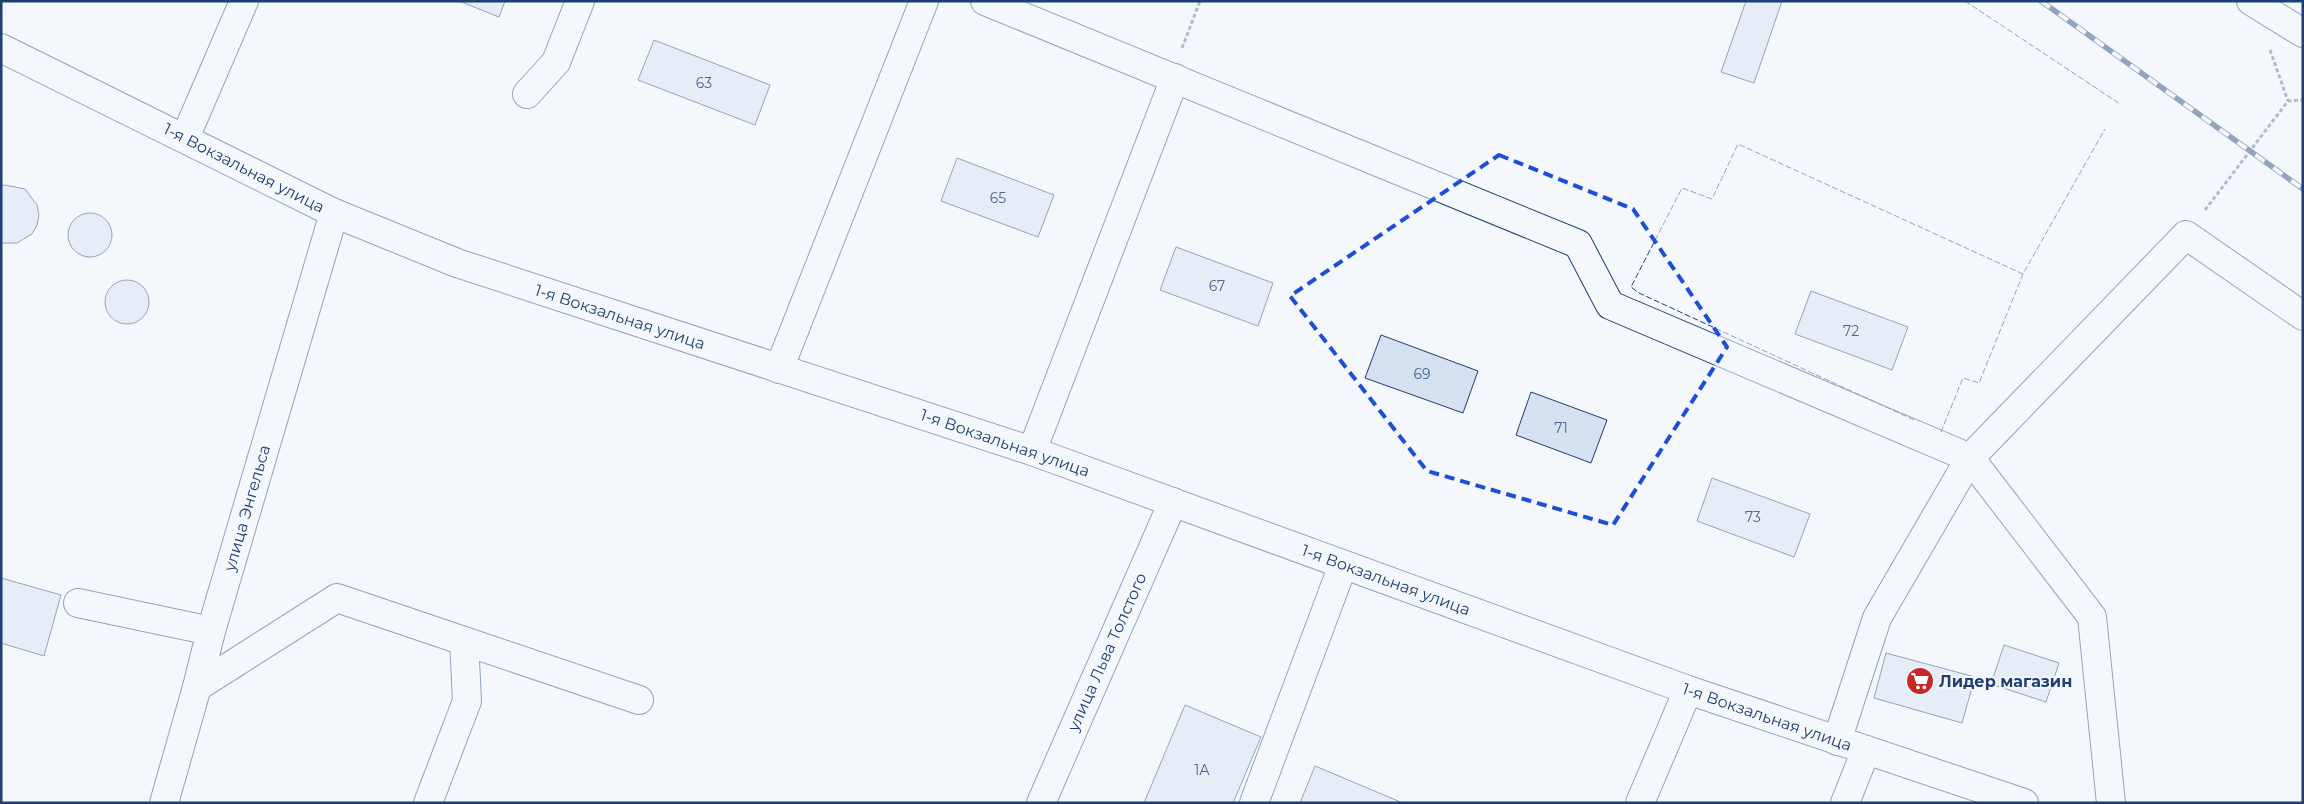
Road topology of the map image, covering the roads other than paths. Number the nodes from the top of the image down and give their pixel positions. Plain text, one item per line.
1 (244, 1) edge
2 (580, 1) edge
3 (924, 1) edge
4 (985, 1) edge
5 (2251, 1) edge
6 (2303, 33) edge
7 (1, 48) edge
8 (1175, 78) junction
9 (527, 94) dead end
10 (185, 138) junction
11 (334, 213) junction
12 (2303, 316) edge
13 (779, 369) junction
14 (1032, 450) junction
15 (1970, 458) junction
16 (1173, 502) junction
17 (1343, 565) junction
18 (78, 603) dead end
19 (211, 631) junction
20 (464, 641) junction
21 (198, 687) junction
22 (1688, 690) junction
23 (639, 700) dead end
24 (1836, 741) junction
25 (1866, 750) junction
26 (164, 803) edge
27 (428, 803) edge
28 (1042, 803) edge
29 (1254, 803) edge
30 (1640, 803) edge
31 (1845, 803) edge
32 (2024, 803) edge
33 (2111, 803) edge

1 - 10 street
2 - 9 street
3 - 13 street
4 - 8 street
5 - 6 street
7 - 10 street, 1-я Вокзальная улица
8 - 14 street
8 - 15 street
10 - 11 street, 1-я Вокзальная улица
11 - 13 street, 1-я Вокзальная улица
11 - 19 street, улица Энгельса
12 - 15 street
13 - 14 street, 1-я Вокзальная улица
14 - 16 street, 1-я Вокзальная улица
15 - 24 street
15 - 33 street
16 - 17 street, 1-я Вокзальная улица
16 - 28 street, улица Льва Толстого
17 - 22 street, 1-я Вокзальная улица
17 - 29 street
18 - 19 street
19 - 21 street, улица Энгельса
20 - 21 street
20 - 23 street
20 - 27 street
21 - 26 street, улица Энгельса
22 - 24 street, 1-я Вокзальная улица
22 - 30 street
24 - 25 street, 1-я Вокзальная улица
25 - 31 street
25 - 32 street, 1-я Вокзальная улица

